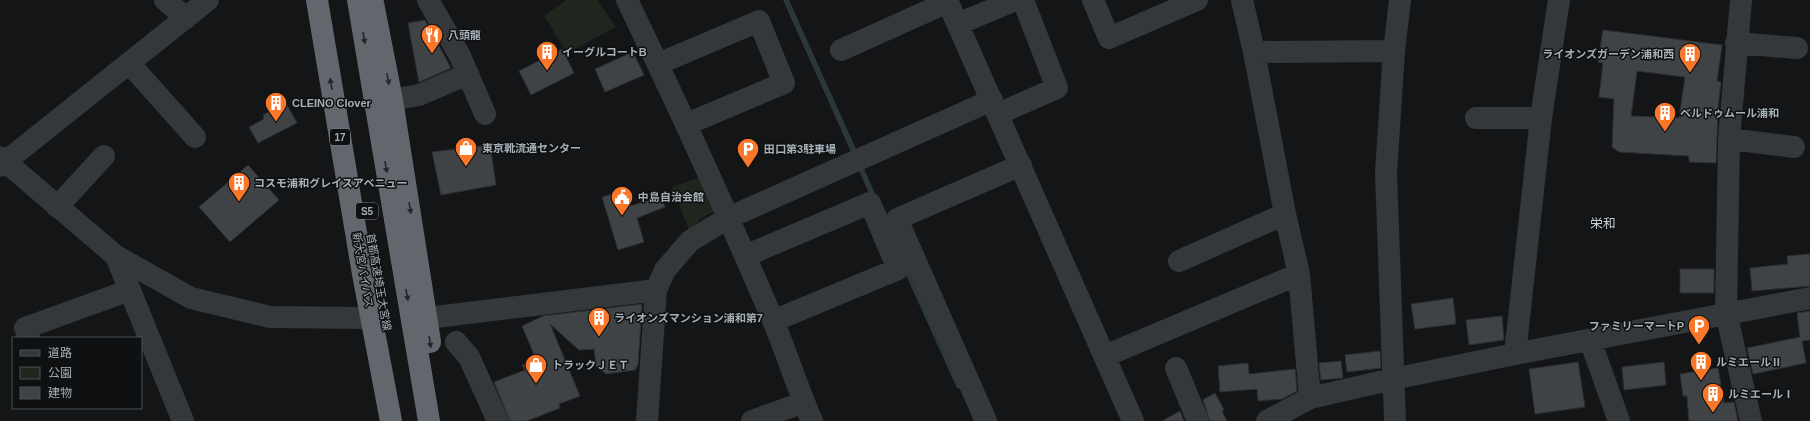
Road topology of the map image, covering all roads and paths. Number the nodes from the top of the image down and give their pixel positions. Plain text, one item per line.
1 (165, 0) edge
2 (208, 0) edge
3 (317, 0) edge
4 (332, 0) edge
5 (358, 0) edge
6 (372, 0) edge
7 (627, 0) edge
8 (1015, 0) edge
9 (1023, 0) edge
10 (1093, 0) edge
11 (1197, 0) edge
12 (1242, 0) edge
13 (1400, 0) edge
14 (1559, 0) edge
15 (1741, 0) edge
16 (431, 1) edge
17 (948, 1) edge
18 (186, 18) junction
19 (958, 24) junction
20 (1736, 43) junction
21 (1797, 48) dead end
22 (842, 50) dead end
23 (1394, 51) junction
24 (1254, 52) junction
25 (129, 63) junction
26 (658, 64) junction
27 (468, 74) junction
28 (392, 100) junction
29 (995, 107) junction
30 (485, 114) dead end
31 (1476, 118) dead end
32 (1541, 118) junction
33 (687, 124) junction
34 (195, 137) dead end
35 (1729, 139) junction
36 (1794, 147) dead end
37 (104, 156) dead end
38 (1, 162) edge
39 (1021, 165) junction
40 (57, 206) junction
41 (1285, 214) junction
42 (728, 218) junction
43 (116, 256) junction
44 (745, 256) junction
45 (1179, 261) dead end
46 (363, 274) junction
47 (1299, 274) junction
48 (130, 290) junction
49 (656, 290) junction
50 (1810, 298) edge
51 (1726, 313) junction
52 (364, 318) junction
53 (427, 318) junction
54 (773, 321) junction
55 (28, 337) edge
56 (1590, 340) junction
57 (146, 342) edge
58 (456, 342) dead end
59 (1515, 354) junction
60 (1105, 356) junction
61 (1176, 368) dead end
62 (1393, 379) junction
63 (1308, 406) edge
64 (808, 412) edge
65 (439, 419) edge
66 (183, 421) edge
67 (377, 421) edge
68 (391, 421) edge
69 (403, 421) edge
70 (498, 421) edge
71 (646, 421) edge
72 (752, 421) edge
73 (986, 421) edge
74 (1133, 421) edge
75 (1198, 421) edge
76 (1267, 421) edge
77 (1395, 421) edge
78 (1619, 421) edge
79 (1751, 421) edge

1 - 18 street
2 - 18 street
46 -> 3 highway, 新大宮バイパス / 17
4 - 69 highway, 首都高速埼玉大宮線 / S5
5 -> 65 highway, S5
6 -> 28 highway
7 - 26 street
8 - 19 street
9 - 29 street
10 - 11 street
12 - 24 street
13 - 23 street
14 - 32 street
15 - 20 street
16 - 27 street
17 - 19 street
17 - 22 street
18 - 25 street
19 - 29 street
20 - 21 street
20 - 35 street
23 - 24 street
23 - 62 street
24 - 41 street
25 - 34 street
25 - 38 street
26 - 33 street
26 - 33 street
27 - 28 street
27 - 30 street
28 -> 53 highway
29 - 39 street
29 - 42 street
31 - 32 street
32 - 59 street
33 - 42 street
35 - 36 street
35 - 51 street
37 - 40 street
38 - 40 street
39 - 60 street
39 - 73 street
40 - 43 street
41 - 45 street
41 - 47 street
42 - 44 street
42 - 49 street
43 - 48 street
43 - 52 street
44 - 54 street
44 - 54 street
46 - 52 highway, 17
46 - 68 highway, 新大宮バイパス / 17
47 - 60 street
47 - 63 street
48 - 55 street
48 - 57 street
49 - 53 street
49 - 71 street
50 - 51 street
51 - 56 street
51 - 79 street
52 - 67 highway, 17
53 -> 65 highway
54 - 64 street
56 - 59 street
56 - 78 street
57 - 66 street
58 - 70 street
59 - 62 street
60 - 74 street
61 - 75 street
62 - 63 street
62 - 77 street
63 - 76 street
64 - 72 street

